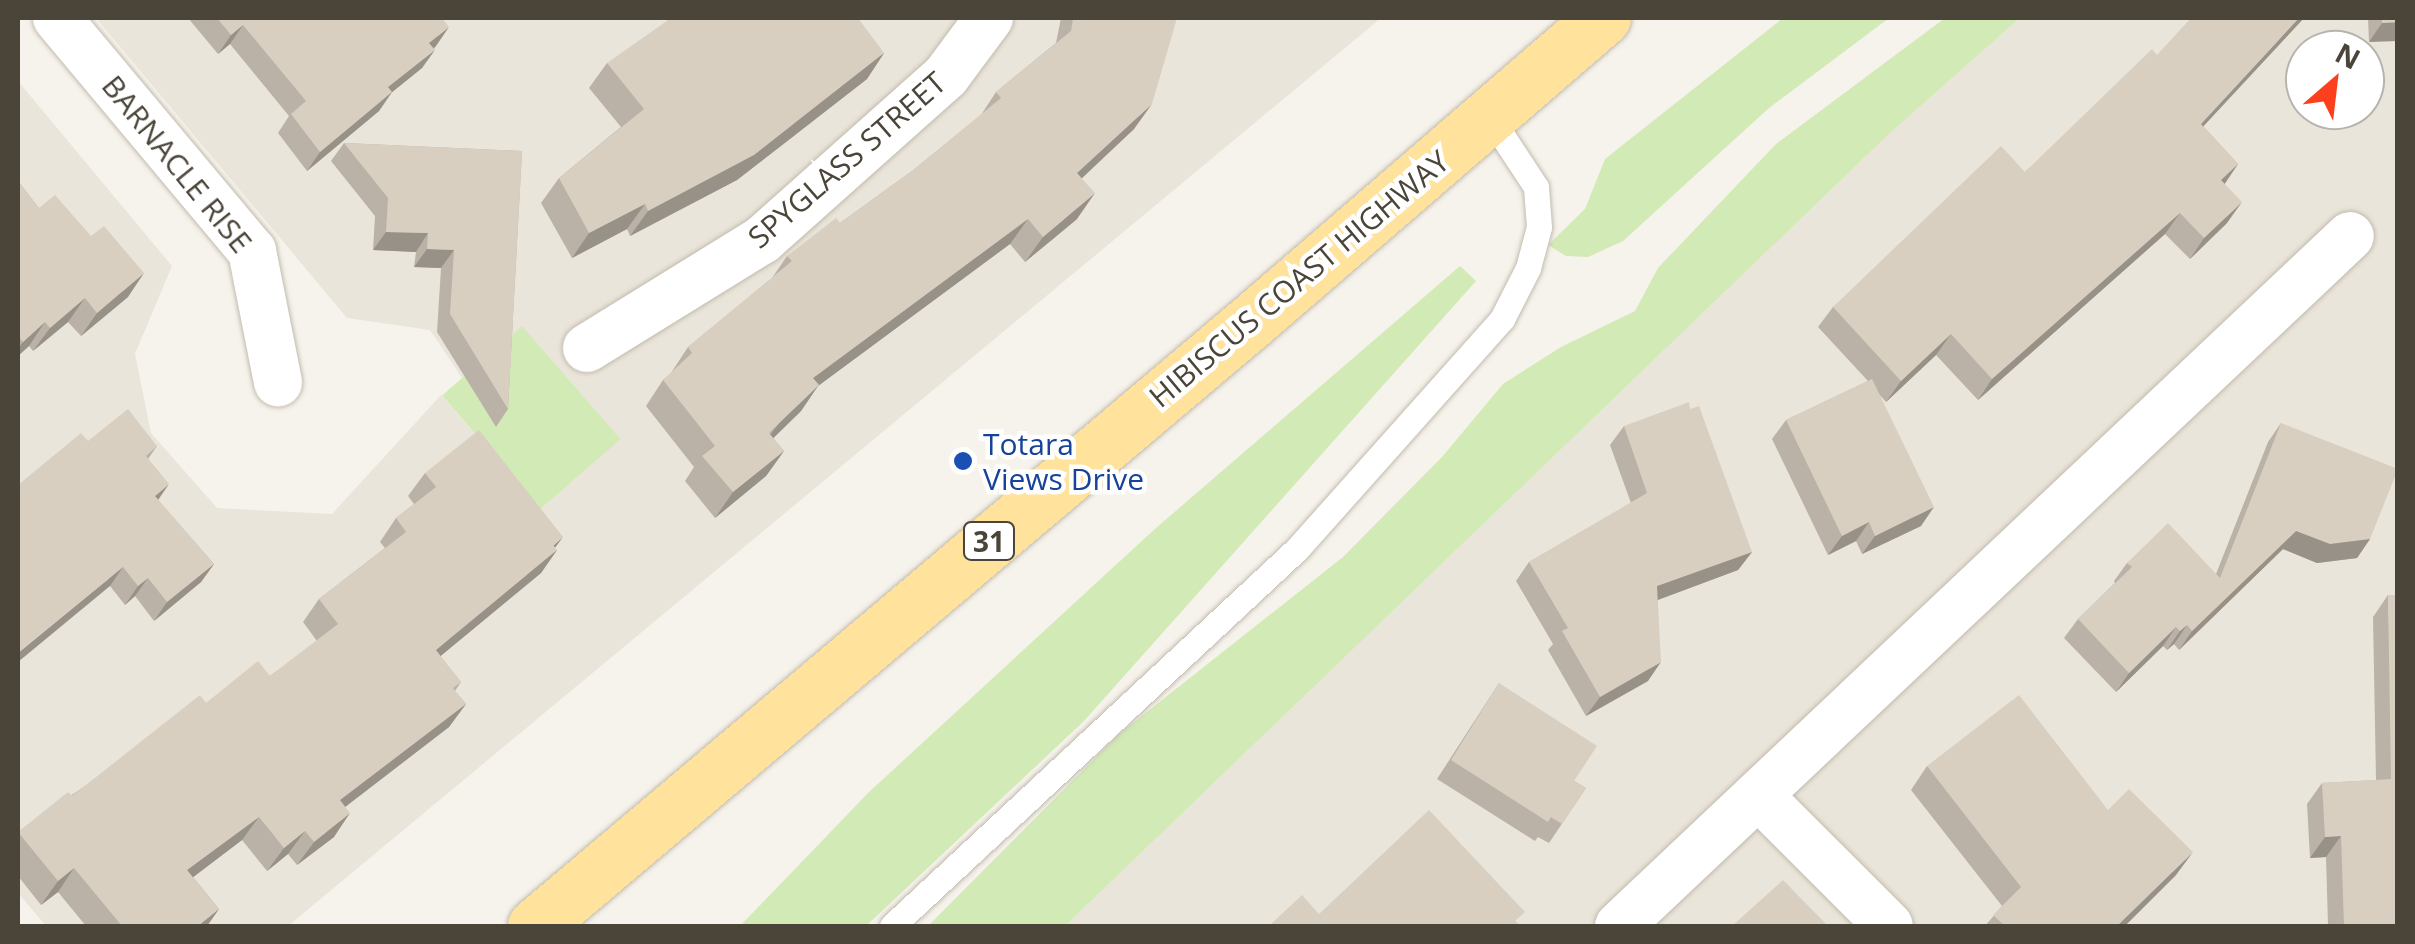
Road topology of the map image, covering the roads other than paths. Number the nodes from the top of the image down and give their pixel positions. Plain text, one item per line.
1 (57, 18) edge
2 (989, 18) edge
3 (1585, 27) edge
4 (1490, 117) junction
5 (2350, 236) dead end
6 (586, 348) dead end
7 (278, 382) dead end
8 (1758, 795) junction
9 (536, 926) edge
10 (892, 926) edge
11 (1619, 926) edge
12 (1889, 926) edge

1 - 7 street, BARNACLE RISE
2 - 6 street, SPYGLASS STREET
3 - 4 main road, HIBISCUS COAST HIGHWAY / 31
4 - 9 main road, HIBISCUS COAST HIGHWAY / 31
4 - 10 lane
5 - 8 street
8 - 11 street
8 - 12 street

